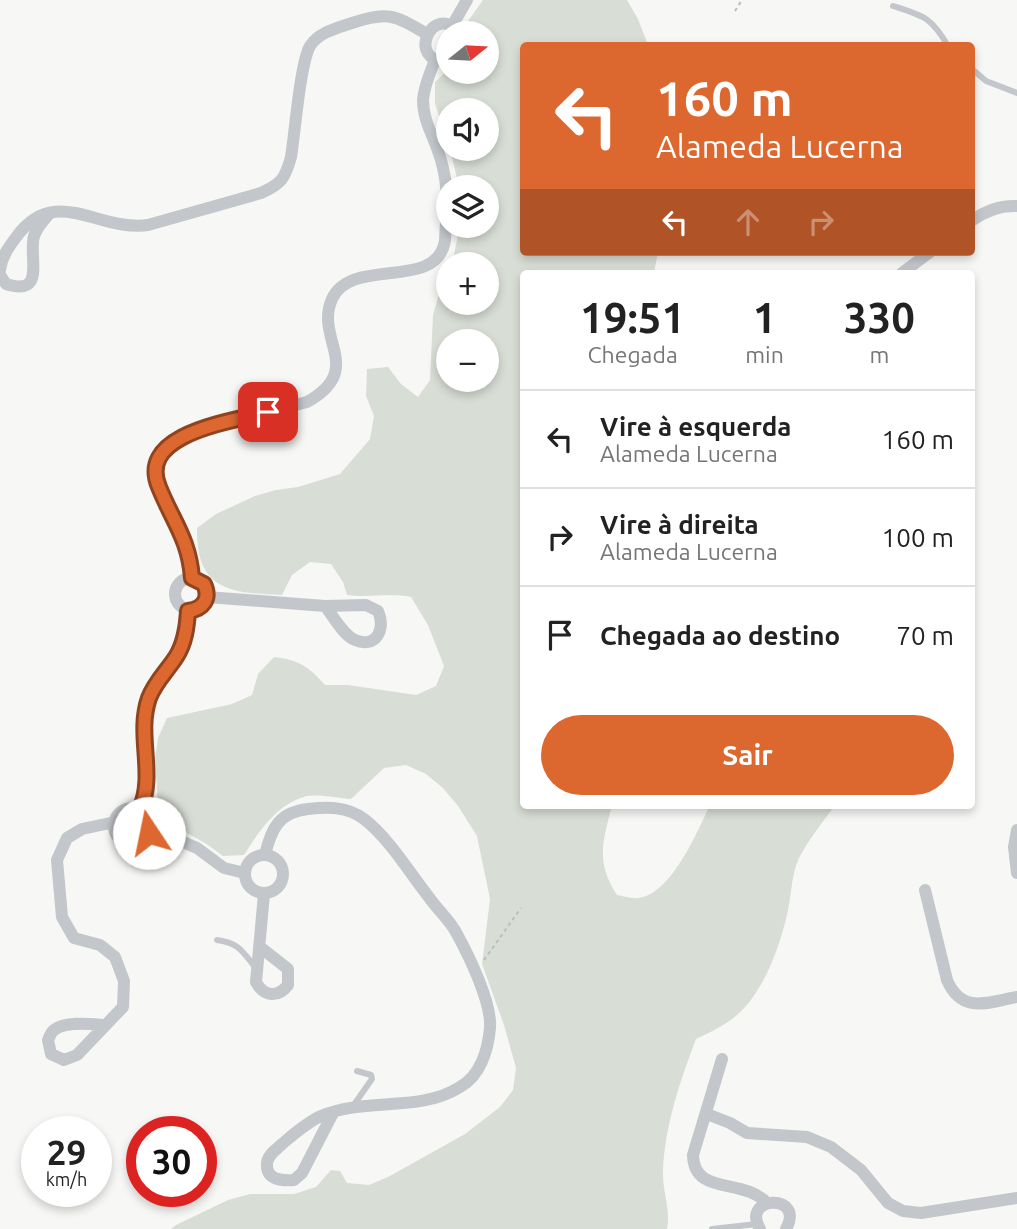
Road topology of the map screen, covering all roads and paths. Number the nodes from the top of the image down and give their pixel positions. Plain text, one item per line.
1 (467, 0) edge
2 (742, 0) edge
3 (893, 6) dead end
4 (735, 11) dead end
5 (459, 21) edge
6 (436, 26) edge
7 (427, 34) junction
8 (946, 42) edge
9 (436, 57) edge
10 (436, 68) edge
11 (975, 71) edge
12 (1017, 93) edge
13 (1017, 206) edge
14 (50, 212) junction
15 (975, 218) edge
16 (925, 256) edge
17 (906, 270) edge
18 (0, 272) edge
19 (192, 578) junction
20 (207, 597) junction
21 (326, 606) dead end
22 (188, 611) junction
23 (140, 810) junction
24 (115, 822) junction
25 (150, 828) junction
26 (1017, 830) edge
27 (265, 855) junction
28 (245, 873) junction
29 (1017, 873) edge
30 (925, 890) dead end
31 (264, 894) junction
32 (521, 908) dead end
33 (217, 940) dead end
34 (260, 947) junction
35 (256, 969) junction
36 (475, 972) junction
37 (1017, 997) edge
38 (103, 1025) dead end
39 (722, 1059) dead end
40 (357, 1071) dead end
41 (352, 1108) junction
42 (333, 1113) junction
43 (707, 1114) junction
44 (1017, 1198) edge
45 (768, 1203) junction
46 (759, 1227) edge
47 (712, 1229) edge
48 (786, 1229) edge

1 - 5 street
2 - 4 path
3 - 8 lane
6 - 7 street
7 - 9 street
7 - 14 street
10 - 19 street
11 - 12 lane
13 - 15 street
14 - 18 street
14 - 18 street
16 - 17 street
19 - 20 street
19 - 22 street
20 - 21 street
20 - 22 street
22 - 23 street
23 - 24 street
23 - 25 street
24 - 25 street
24 - 38 street
25 - 28 street
26 - 29 street
27 - 28 street
27 - 31 street
27 - 36 street
28 - 31 street
30 - 37 street
31 - 34 street
32 - 36 path
33 - 35 lane
34 - 35 street
34 - 35 street
36 - 41 street
39 - 43 street
40 - 41 lane
41 - 42 street
42 - 42 street
43 - 44 street
43 - 45 street
45 - 46 street
45 - 48 street
46 - 47 lane

